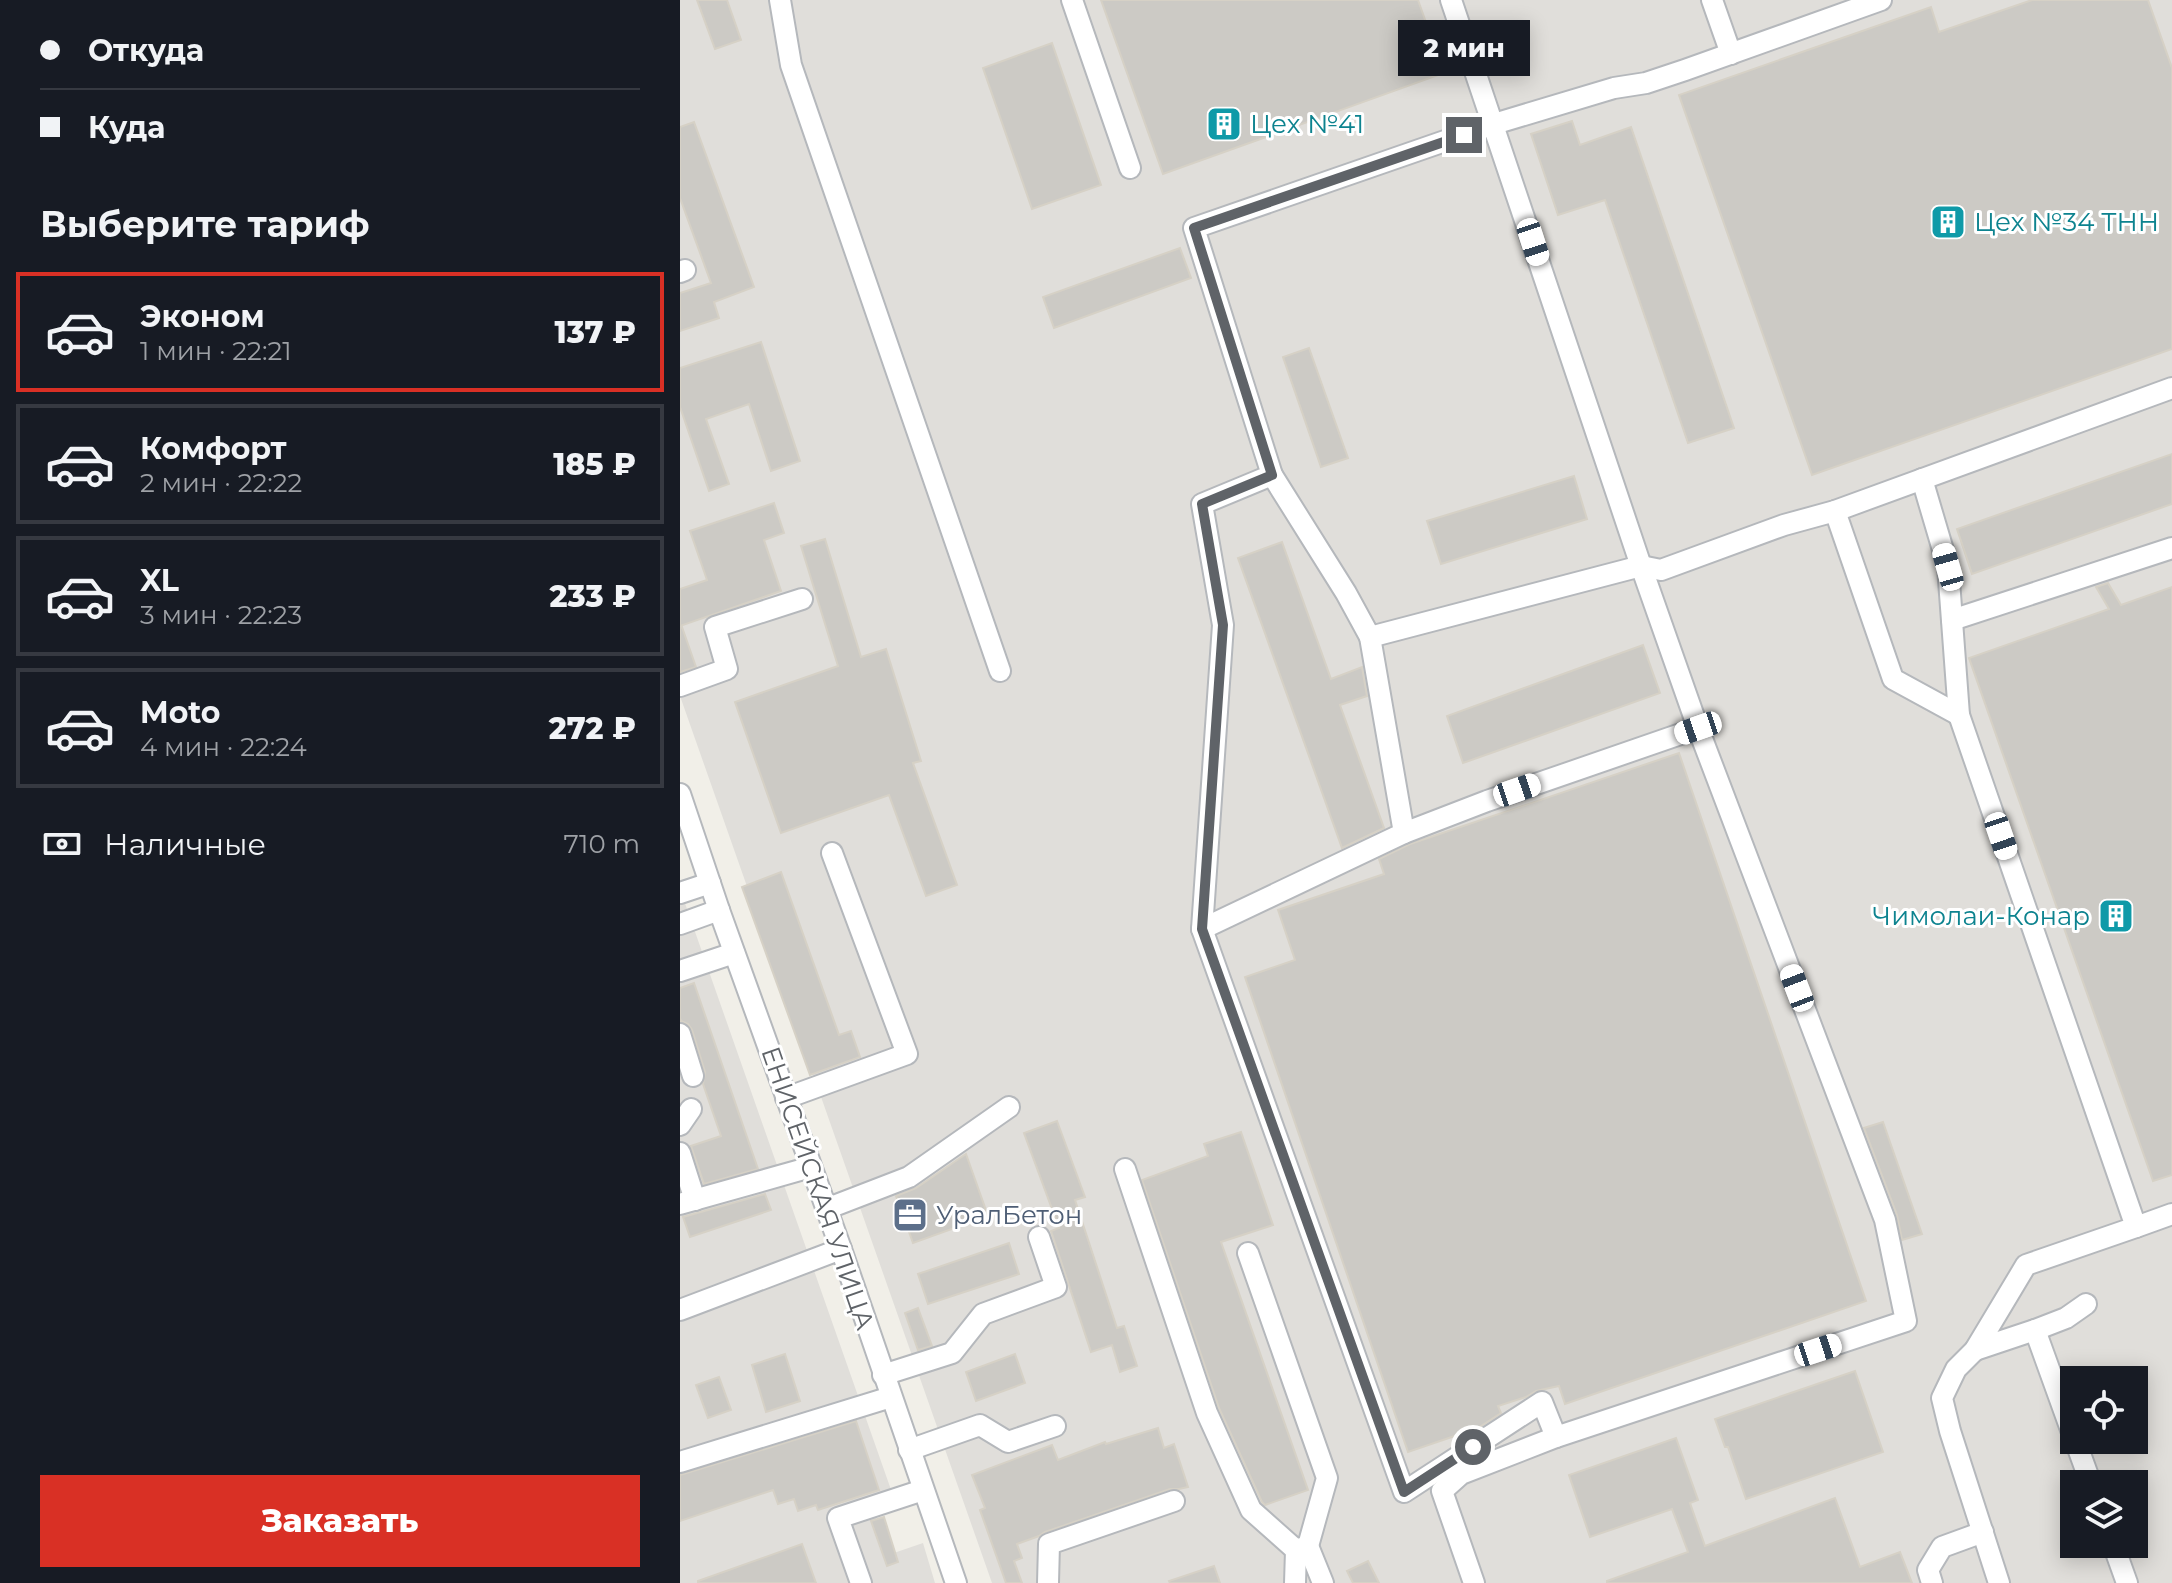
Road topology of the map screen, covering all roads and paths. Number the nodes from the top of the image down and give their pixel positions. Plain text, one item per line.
1 (780, 0) edge
2 (1072, 0) edge
3 (1451, 0) edge
4 (1712, 0) edge
5 (1881, 0) edge
6 (1731, 54) junction
7 (1494, 124) junction
8 (1130, 168) dead end
9 (2172, 388) edge
10 (1272, 475) junction
11 (1922, 479) junction
12 (1835, 511) junction
13 (2172, 548) edge
14 (1641, 566) junction
15 (802, 599) dead end
16 (1952, 620) junction
17 (1370, 637) junction
18 (1000, 671) dead end
19 (680, 686) edge
20 (1959, 715) junction
21 (1698, 728) junction
22 (680, 794) edge
23 (1404, 833) junction
24 (832, 853) dead end
25 (710, 883) junction
26 (680, 893) edge
27 (719, 910) junction
28 (680, 924) edge
29 (1202, 929) junction
30 (734, 953) junction
31 (680, 971) edge
32 (680, 1034) edge
33 (693, 1076) dead end
34 (786, 1098) junction
35 (1009, 1107) dead end
36 (680, 1153) edge
37 (811, 1167) junction
38 (1125, 1169) dead end
39 (687, 1202) edge
40 (826, 1209) junction
41 (2172, 1214) edge
42 (2136, 1227) junction
43 (1039, 1237) dead end
44 (841, 1249) junction
45 (1248, 1253) dead end
46 (2086, 1304) dead end
47 (680, 1310) edge
48 (2035, 1330) junction
49 (1975, 1350) junction
50 (883, 1375) junction
51 (891, 1397) junction
52 (2060, 1400) edge
53 (1055, 1426) dead end
54 (1556, 1437) junction
55 (909, 1450) junction
56 (680, 1462) edge
57 (923, 1490) junction
58 (1174, 1501) dead end
59 (1983, 1532) junction
60 (1302, 1548) junction
61 (2118, 1558) edge
62 (861, 1583) edge
63 (956, 1583) edge
64 (1048, 1583) edge
65 (1295, 1583) edge
66 (1323, 1583) edge
67 (1474, 1583) edge
68 (1932, 1583) edge
69 (1999, 1583) edge
70 (2127, 1583) edge

1 - 18 street
2 - 8 street
3 - 7 street
4 - 6 street
5 - 6 street
6 - 7 street
7 - 10 street
7 - 14 street
9 - 11 street
10 - 17 street
10 - 29 street
11 - 12 street
11 - 16 street
12 - 14 street
12 - 20 street
13 - 16 street
14 - 17 street
14 - 21 street
15 - 19 street
16 - 20 street
17 - 23 street
20 - 42 street
21 - 23 street
21 - 54 street
22 - 25 street, ЕНИСЕЙСКАЯ УЛИЦА
23 - 29 street
24 - 34 street
25 - 26 street
25 - 27 street, ЕНИСЕЙСКАЯ УЛИЦА
27 - 28 street
27 - 30 street, ЕНИСЕЙСКАЯ УЛИЦА
29 - 54 street
30 - 31 street
30 - 34 street, ЕНИСЕЙСКАЯ УЛИЦА
32 - 33 street
34 - 37 street, ЕНИСЕЙСКАЯ УЛИЦА
35 - 40 street
36 - 39 street
37 - 39 street
37 - 40 street, ЕНИСЕЙСКАЯ УЛИЦА
38 - 60 street
40 - 44 street, ЕНИСЕЙСКАЯ УЛИЦА
41 - 42 street
42 - 49 street
43 - 50 street
44 - 47 street
44 - 50 street, ЕНИСЕЙСКАЯ УЛИЦА
45 - 60 street
46 - 48 street
48 - 49 street
48 - 52 street
49 - 59 street
50 - 51 street, ЕНИСЕЙСКАЯ УЛИЦА
51 - 55 street, ЕНИСЕЙСКАЯ УЛИЦА
51 - 56 street
53 - 55 street
54 - 67 street
55 - 57 street, ЕНИСЕЙСКАЯ УЛИЦА
57 - 62 street
57 - 63 street, ЕНИСЕЙСКАЯ УЛИЦА
58 - 64 street
59 - 68 street
59 - 69 street
60 - 65 street
60 - 66 street
61 - 70 street

